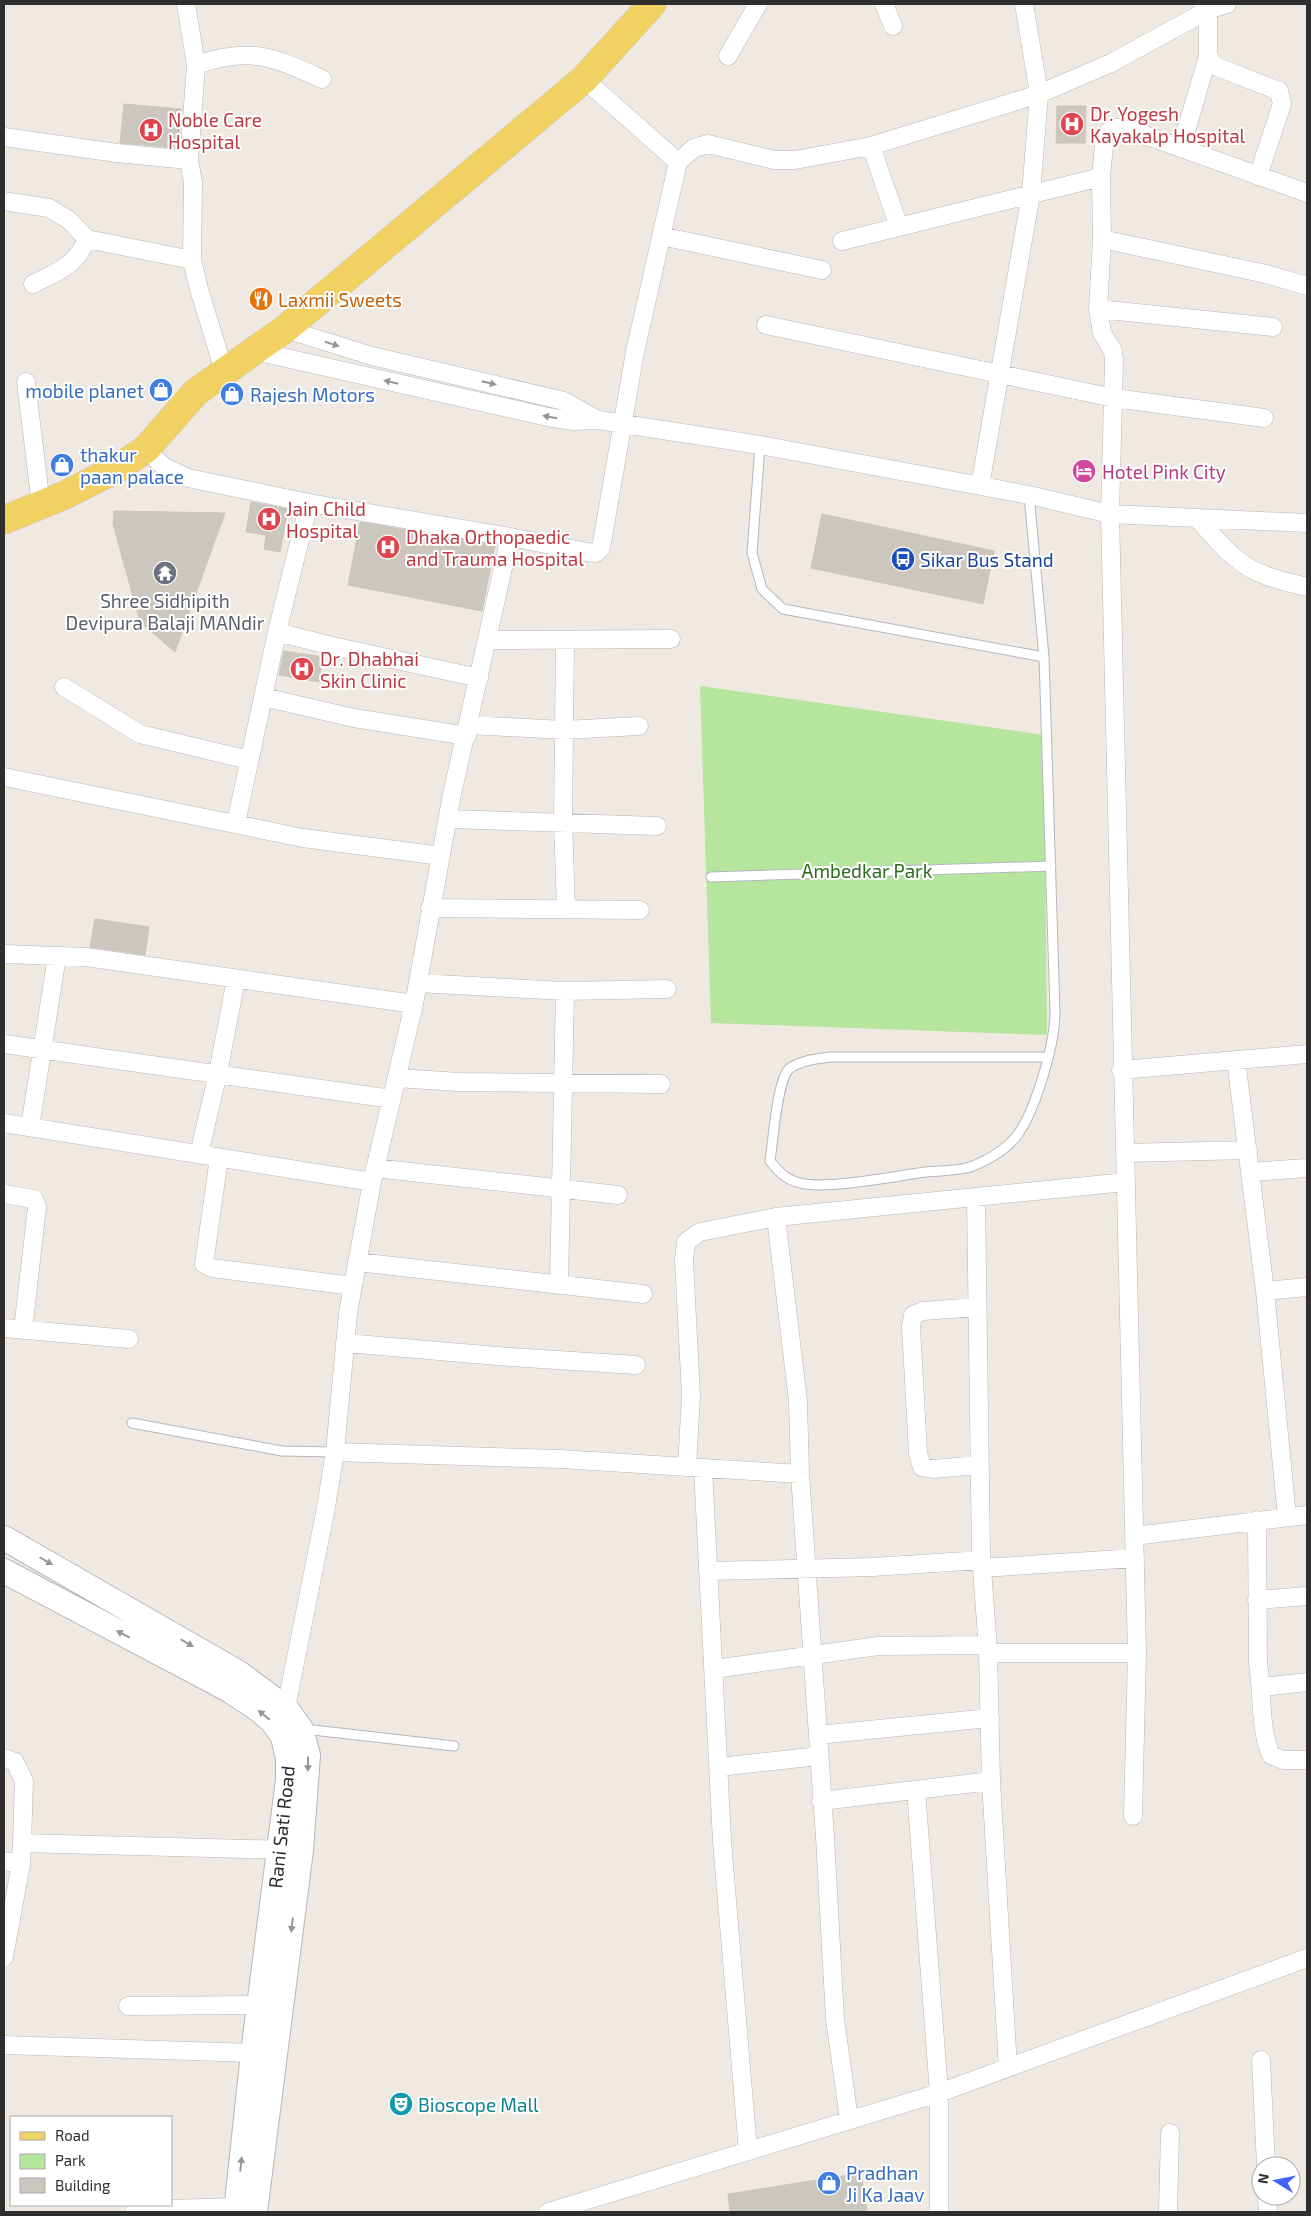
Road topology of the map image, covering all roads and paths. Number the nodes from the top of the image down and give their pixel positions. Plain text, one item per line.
1 (186, 4) edge
2 (652, 4) edge
3 (758, 4) edge
4 (884, 4) edge
5 (1024, 4) edge
6 (1227, 4) edge
7 (1206, 7) edge
8 (893, 26) dead end
9 (728, 56) dead end
10 (1208, 56) junction
11 (196, 65) junction
12 (322, 79) dead end
13 (584, 79) junction
14 (1039, 94) junction
15 (4, 137) edge
16 (871, 146) junction
17 (1181, 148) junction
18 (188, 160) junction
19 (678, 162) junction
20 (1258, 176) junction
21 (1101, 177) junction
22 (1307, 193) edge
23 (1031, 194) junction
24 (10, 202) dead end
25 (899, 227) junction
26 (661, 236) junction
27 (87, 239) junction
28 (1102, 239) junction
29 (842, 241) dead end
30 (192, 260) junction
31 (822, 270) dead end
32 (33, 284) dead end
33 (1307, 286) edge
34 (1098, 309) junction
35 (766, 325) dead end
36 (1273, 327) dead end
37 (285, 329) junction
38 (255, 351) junction
39 (224, 370) junction
40 (998, 373) junction
41 (26, 382) dead end
42 (1114, 398) junction
43 (1264, 418) dead end
44 (598, 420) junction
45 (622, 424) junction
46 (760, 445) junction
47 (146, 449) junction
48 (980, 486) junction
49 (1029, 495) junction
50 (309, 503) junction
51 (41, 505) junction
52 (1110, 514) junction
53 (1197, 518) junction
54 (4, 520) edge
55 (1307, 523) edge
56 (510, 537) junction
57 (1307, 587) edge
58 (277, 632) junction
59 (671, 639) dead end
60 (487, 640) junction
61 (565, 640) junction
62 (1044, 658) junction
63 (480, 678) junction
64 (64, 687) dead end
65 (264, 697) junction
66 (639, 726) dead end
67 (468, 730) junction
68 (564, 730) junction
69 (249, 760) junction
70 (4, 777) edge
71 (450, 819) junction
72 (563, 822) junction
73 (236, 823) junction
74 (656, 826) dead end
75 (441, 856) junction
76 (1051, 866) junction
77 (711, 877) dead end
78 (430, 908) junction
79 (566, 910) junction
80 (640, 910) dead end
81 (4, 954) edge
82 (57, 956) junction
83 (236, 979) junction
84 (418, 984) junction
85 (668, 989) dead end
86 (565, 990) junction
87 (414, 1004) junction
88 (4, 1044) edge
89 (42, 1049) junction
90 (1307, 1054) edge
91 (1048, 1057) junction
92 (1236, 1060) junction
93 (1122, 1070) junction
94 (218, 1073) junction
95 (397, 1078) junction
96 (564, 1084) junction
97 (661, 1084) dead end
98 (392, 1099) junction
99 (4, 1123) edge
100 (30, 1127) junction
101 (1248, 1150) junction
102 (1124, 1153) junction
103 (199, 1154) junction
104 (219, 1158) junction
105 (1307, 1168) edge
106 (1251, 1172) junction
107 (374, 1175) junction
108 (1126, 1182) junction
109 (562, 1189) junction
110 (4, 1194) edge
111 (618, 1195) dead end
112 (976, 1198) junction
113 (776, 1217) junction
114 (357, 1262) junction
115 (559, 1285) junction
116 (353, 1286) junction
117 (1307, 1287) edge
118 (1265, 1291) junction
119 (643, 1294) dead end
120 (977, 1306) junction
121 (4, 1328) edge
122 (23, 1330) junction
123 (129, 1339) dead end
124 (345, 1342) junction
125 (636, 1365) dead end
126 (132, 1423) dead end
127 (335, 1452) junction
128 (979, 1465) junction
129 (695, 1468) junction
130 (800, 1474) junction
131 (1307, 1515) edge
132 (1287, 1517) junction
133 (1257, 1520) junction
134 (1134, 1536) junction
135 (4, 1538) edge
136 (1135, 1558) junction
137 (982, 1564) junction
138 (807, 1570) junction
139 (4, 1571) edge
140 (708, 1571) junction
141 (1307, 1596) edge
142 (1257, 1600) junction
143 (988, 1649) junction
144 (1137, 1652) junction
145 (813, 1656) junction
146 (714, 1669) junction
147 (234, 1682) junction
148 (1307, 1682) edge
149 (1262, 1687) junction
150 (286, 1708) junction
151 (990, 1718) junction
152 (301, 1729) junction
153 (818, 1735) junction
154 (454, 1746) dead end
155 (819, 1756) junction
156 (4, 1758) edge
157 (1307, 1760) edge
158 (719, 1766) junction
159 (991, 1781) junction
160 (916, 1790) junction
161 (821, 1801) junction
162 (1133, 1816) dead end
163 (22, 1843) junction
164 (290, 1850) junction
165 (12, 1863) edge
166 (4, 1949) edge
167 (1307, 1958) edge
168 (259, 2004) junction
169 (128, 2006) dead end
170 (4, 2045) edge
171 (253, 2053) junction
172 (1261, 2060) dead end
173 (1008, 2068) junction
174 (939, 2093) junction
175 (849, 2119) junction
176 (1170, 2133) dead end
177 (748, 2151) junction
178 (1266, 2156) edge
179 (603, 2205) edge
180 (135, 2210) dead end
181 (243, 2211) edge
182 (548, 2212) edge
183 (939, 2212) edge
184 (1168, 2212) edge

1 - 11 street
2 - 13 main road
3 - 9 street
4 - 8 street
5 - 14 street
6 - 7 street
7 - 10 street
7 - 14 street
10 - 17 street
10 - 20 street
11 - 12 street
11 - 18 street
13 - 19 street
13 - 37 main road
14 - 16 street
14 - 23 street
15 - 18 street
16 - 19 street
16 - 25 street
17 - 20 street
17 - 21 street
18 - 30 street
19 - 26 street
20 - 22 street
21 - 23 street
21 - 28 street
23 - 25 street
23 - 40 street
24 - 27 street
25 - 29 street
26 - 31 street
26 - 45 street
27 - 30 street
27 - 32 street
28 - 33 street
28 - 34 street
30 - 39 street
34 - 36 street
34 - 42 street
35 - 40 street
37 - 38 main road
37 -> 44 street
38 - 39 main road
44 -> 38 street
39 - 47 main road
40 - 42 street
40 - 48 street
41 - 51 street
42 - 43 street
42 - 52 street
44 - 45 street
45 - 46 street
45 - 56 street
46 - 48 street
46 - 62 lane
47 - 50 street
47 - 51 main road
48 - 49 street
49 - 52 street
49 - 62 lane
50 - 56 street
50 - 58 street
51 - 54 main road
52 - 53 street
52 - 93 street
53 - 55 street
53 - 57 street
56 - 60 street
58 - 63 street
58 - 65 street
59 - 61 street
60 - 61 street
60 - 63 street
61 - 68 street
62 - 76 lane
63 - 67 street
64 - 69 street
65 - 67 street
65 - 69 street
66 - 68 street
67 - 68 street
67 - 71 street
68 - 72 street
69 - 73 street
70 - 73 street
71 - 72 street
71 - 75 street
72 - 74 street
72 - 79 street
73 - 75 street
75 - 78 street
76 - 77 lane
76 - 91 lane
78 - 79 street
78 - 84 street
79 - 80 street
81 - 82 street
82 - 83 street
82 - 89 street
83 - 87 street
83 - 94 street
84 - 86 street
84 - 87 street
85 - 86 street
86 - 96 street
87 - 95 street
88 - 89 street
89 - 94 street
89 - 100 street
90 - 92 street
91 - 91 lane
92 - 93 street
92 - 101 street
93 - 102 street
94 - 98 street
94 - 103 street
95 - 96 street
95 - 98 street
96 - 97 street
96 - 109 street
98 - 107 street
99 - 100 street
100 - 103 street
101 - 102 street
101 - 106 street
102 - 108 street
103 - 104 street
104 - 107 street
104 - 116 street
105 - 106 street
106 - 118 street
107 - 109 street
107 - 114 street
108 - 112 street
108 - 134 street
109 - 111 street
109 - 115 street
110 - 122 street
112 - 113 street
112 - 120 street
113 - 129 street
113 - 130 street
114 - 115 street
114 - 116 street
115 - 119 street
116 - 124 street
117 - 118 street
118 - 132 street
120 - 128 street
120 - 128 street
121 - 122 street
122 - 123 street
124 - 125 street
124 - 127 street
126 - 127 lane
127 - 129 street
127 - 150 street
128 - 137 street
129 - 130 street
129 - 140 street
130 - 138 street
131 - 132 street
132 - 133 street
133 - 134 street
133 - 142 street
134 - 136 street
135 -> 147 street
136 - 137 street
136 - 144 street
137 - 138 street
137 - 143 street
138 - 140 street
138 - 145 street
147 -> 139 street, Rani Sati Road
140 - 146 street
141 - 142 street
142 - 149 street
143 - 144 street
143 - 145 street
143 - 151 street
144 - 162 street
145 - 146 street
145 - 153 street
146 - 158 street
147 - 150 street
164 -> 147 street, Rani Sati Road
148 - 149 street
149 - 157 street
150 - 152 street
151 - 153 street
151 - 159 street
152 - 154 lane
152 -> 164 street
153 - 155 street
155 - 158 street
155 - 161 street
156 - 163 street
158 - 177 street
159 - 160 street
159 - 173 street
160 - 161 street
160 - 174 street
161 - 175 street
163 - 164 street
163 - 165 street
164 - 168 street, Rani Sati Road
164 -> 181 street
165 - 166 street
167 - 173 street
168 - 169 street
168 - 171 street, Rani Sati Road
170 - 171 street
181 -> 171 street, Rani Sati Road
172 - 178 street
173 - 174 street
174 - 175 street
174 - 183 street
175 - 177 street
176 - 184 street
177 - 179 street
179 - 182 street
180 - 181 street

